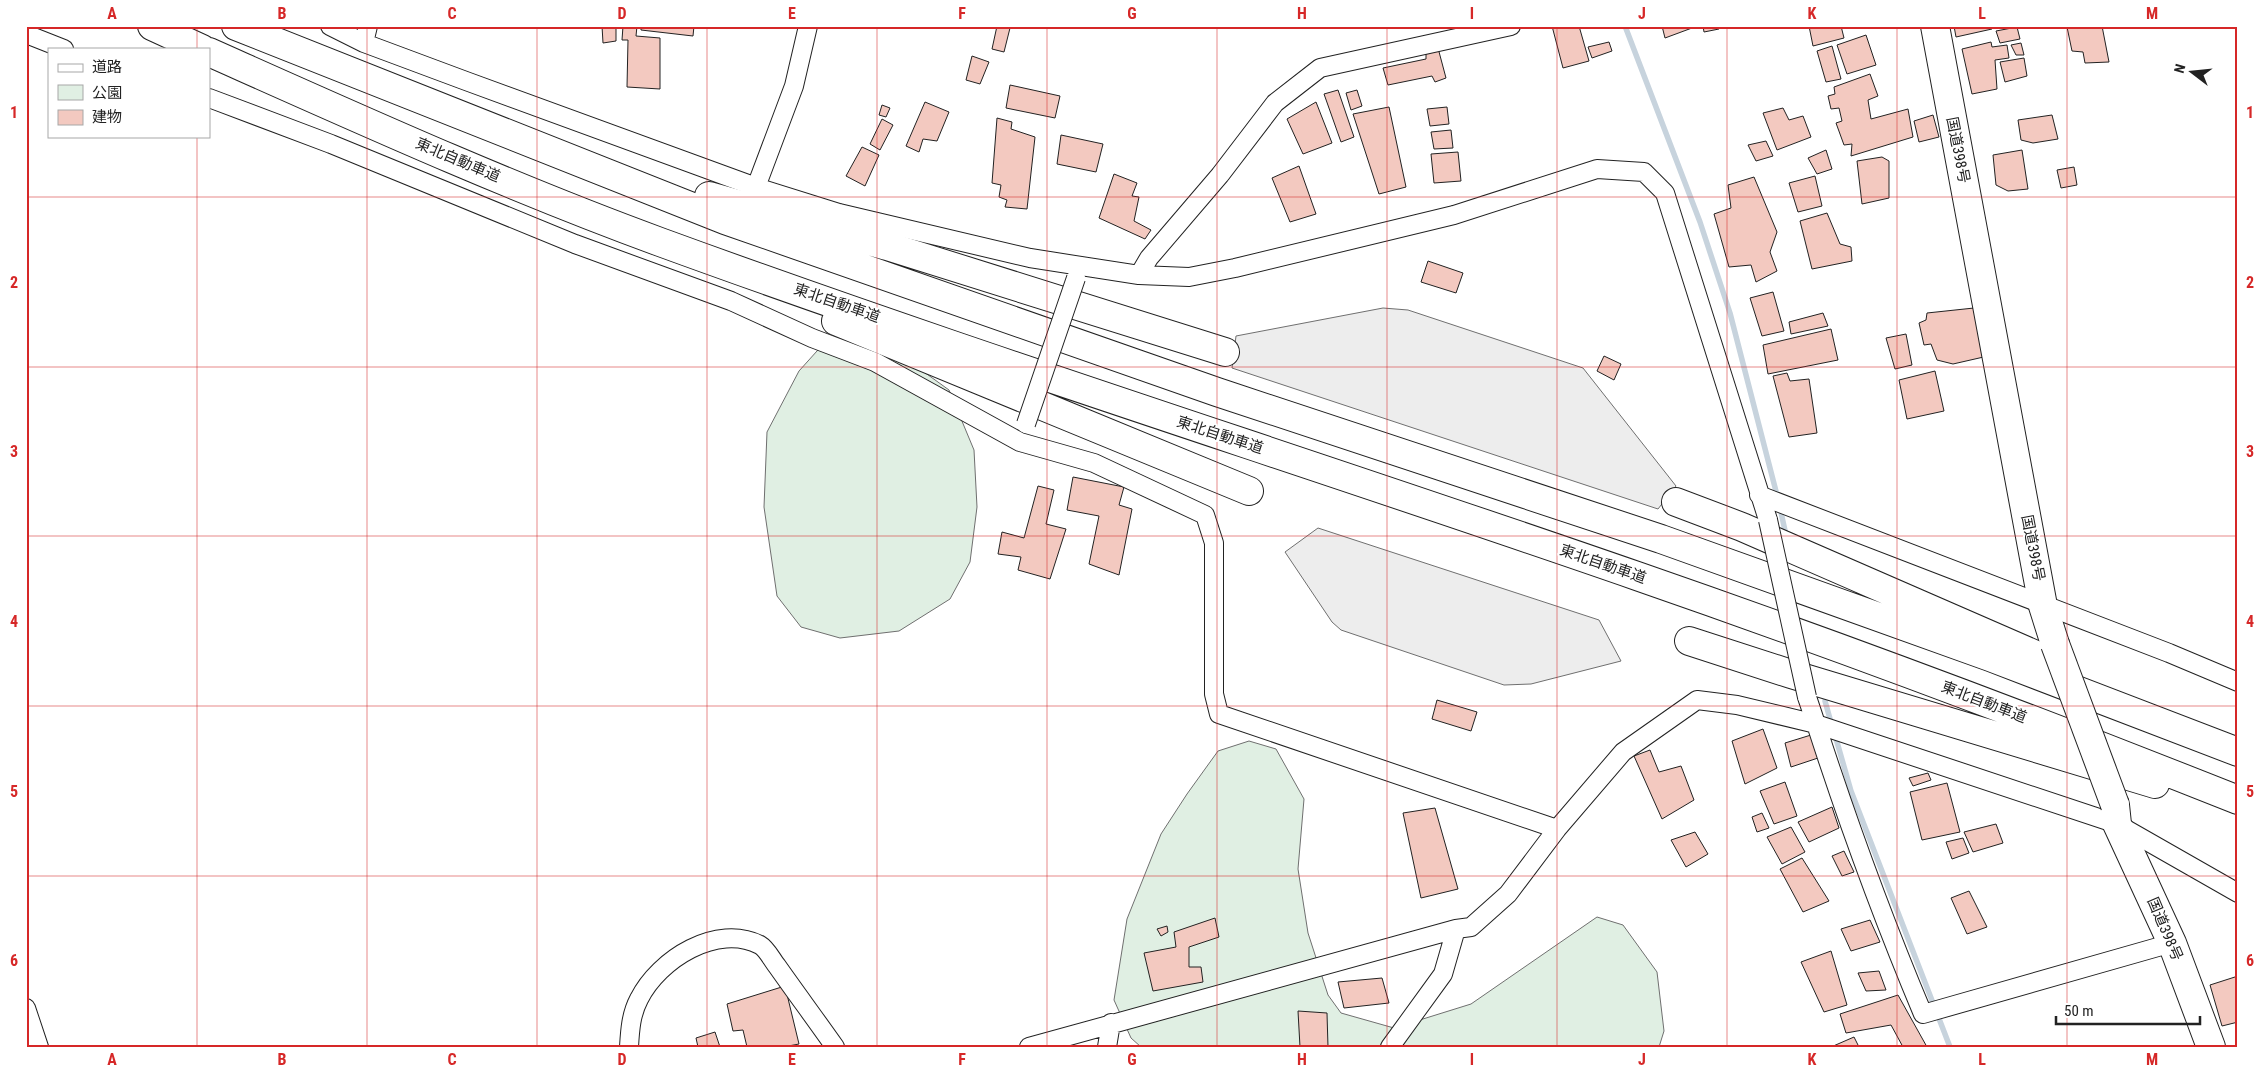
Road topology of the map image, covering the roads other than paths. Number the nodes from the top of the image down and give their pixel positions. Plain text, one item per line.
1 (152, 26) edge
2 (236, 26) edge
3 (330, 26) edge
4 (808, 26) edge
5 (1512, 26) edge
6 (1935, 26) edge
7 (27, 35) edge
8 (366, 35) edge
9 (61, 48) edge
10 (200, 48) edge
11 (210, 52) edge
12 (210, 98) edge
13 (556, 154) junction
14 (756, 187) junction
15 (656, 240) junction
16 (1078, 272) junction
17 (1139, 275) junction
18 (1225, 352) dead end
19 (1020, 442) junction
20 (1249, 491) dead end
21 (1759, 495) junction
22 (1676, 502) dead end
23 (2043, 606) junction
24 (1689, 641) dead end
25 (2238, 682) edge
26 (1820, 726) junction
27 (2238, 750) edge
28 (2238, 800) edge
29 (2238, 808) edge
30 (2116, 814) junction
31 (1557, 829) junction
32 (2238, 893) edge
33 (1456, 929) junction
34 (2172, 943) junction
35 (26, 1008) edge
36 (1112, 1023) junction
37 (39, 1047) edge
38 (629, 1047) edge
39 (835, 1047) edge
40 (1029, 1047) edge
41 (1107, 1047) edge
42 (1390, 1047) edge
43 (2211, 1047) edge

1 - 10 highway
2 - 13 highway
3 - 8 street
4 - 14 street
5 - 17 street
6 - 23 highway, 国道398号
7 - 9 street
8 - 14 street
11 - 15 highway, 東北自動車道
12 - 19 street
13 - 18 highway
13 - 27 highway
14 - 16 street
15 - 20 highway
15 - 28 highway, 東北自動車道
16 - 17 street
16 - 19 street, bridge
17 - 21 street
19 - 31 street
21 - 23 street
21 - 26 street, bridge
22 - 27 highway
23 - 25 street
23 - 30 highway, 国道398号, bridge
24 - 29 highway
26 - 30 street
26 - 31 street
26 - 34 street
30 - 32 street
30 - 34 highway, 国道398号
31 - 33 street
33 - 36 street
33 - 42 street
34 - 43 highway, 国道398号
35 - 37 street
36 - 40 street
36 - 41 street
38 - 39 street

